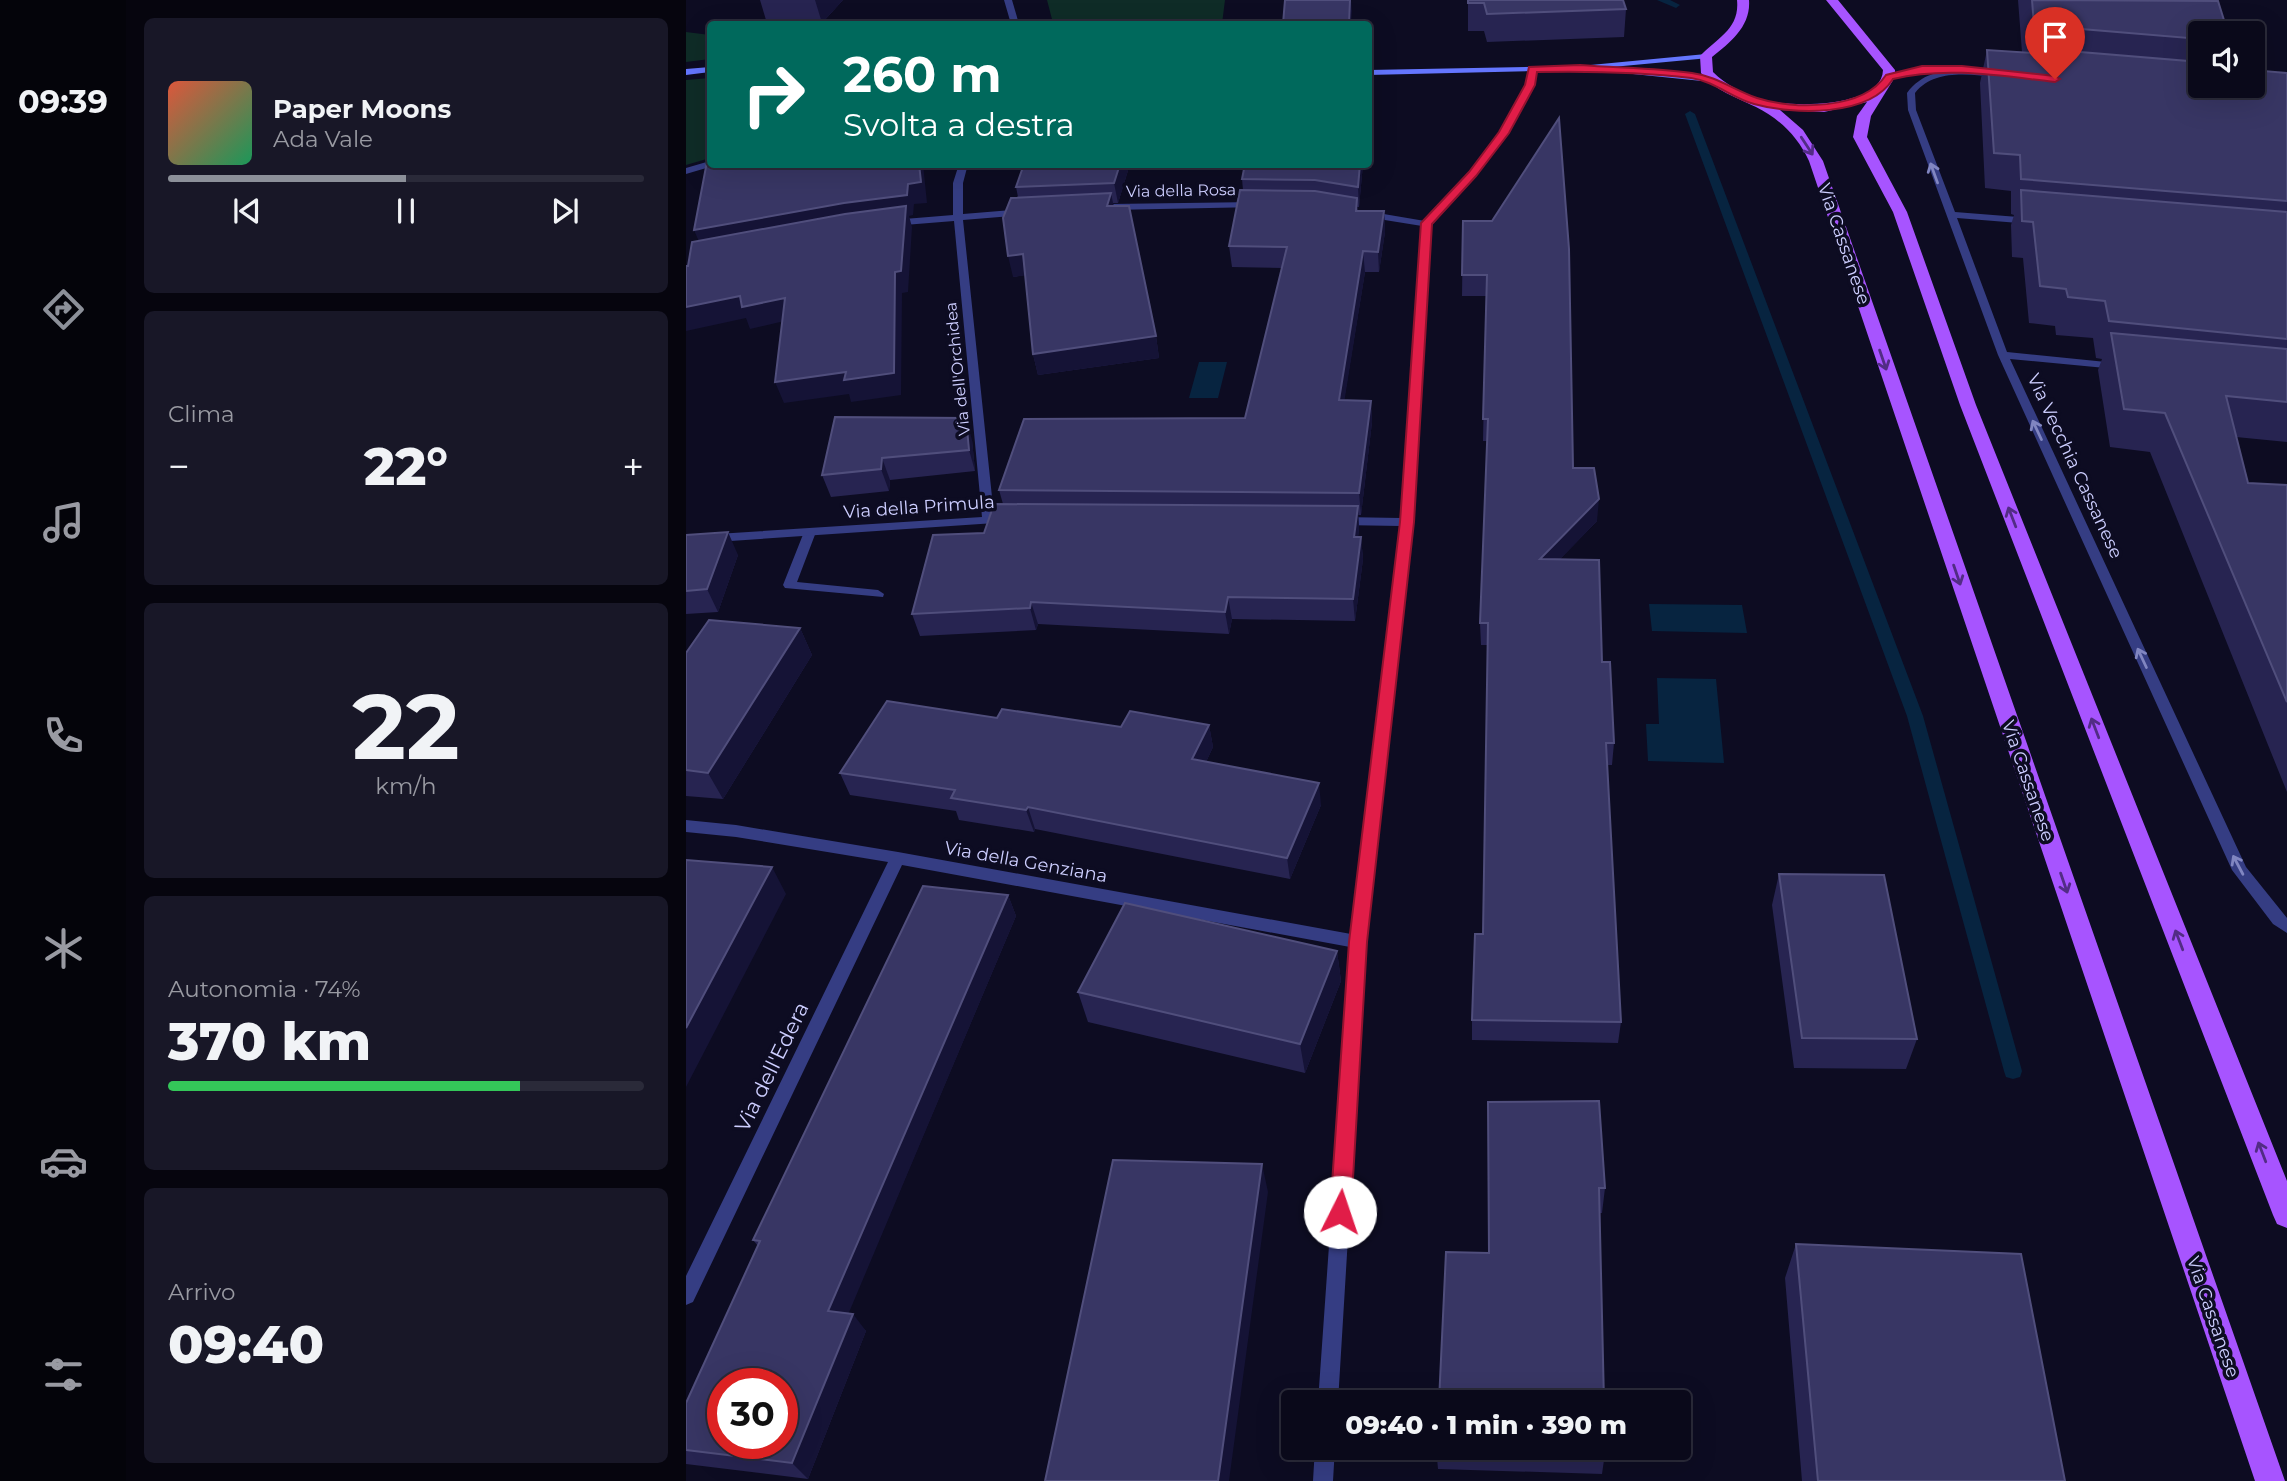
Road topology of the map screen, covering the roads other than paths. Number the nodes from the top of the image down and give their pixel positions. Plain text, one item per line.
1 (1008, 0) edge
2 (1743, 0) edge
3 (1832, 0) edge
4 (1014, 21) edge
5 (1706, 56) junction
6 (1580, 68) junction
7 (1532, 69) junction
8 (707, 70) edge
9 (686, 72) edge
10 (1372, 73) edge
11 (1712, 79) junction
12 (1886, 83) junction
13 (1757, 102) junction
14 (707, 165) edge
15 (963, 168) edge
16 (686, 171) edge
17 (1266, 205) edge
18 (1096, 208) edge
19 (1042, 211) edge
20 (1358, 212) edge
21 (1949, 214) junction
22 (958, 216) junction
23 (2043, 222) edge
24 (1427, 223) junction
25 (876, 225) edge
26 (2003, 355) junction
27 (2124, 367) edge
28 (988, 519) junction
29 (1016, 519) edge
30 (1323, 521) edge
31 (1407, 522) junction
32 (810, 532) junction
33 (686, 540) edge
34 (878, 594) dead end
35 (686, 826) edge
36 (898, 858) junction
37 (2287, 926) edge
38 (1358, 942) junction
39 (2287, 1215) edge
40 (686, 1296) edge
41 (1329, 1390) edge
42 (1324, 1460) edge
43 (1323, 1481) edge
44 (2270, 1481) edge

1 - 4 street
2 - 5 main road
3 - 12 main road
5 - 6 street
5 - 11 main road
6 - 7 street
6 - 11 street
7 - 10 street
7 - 24 street
8 - 9 street
11 - 13 main road, Via Cassanese
12 - 13 main road, Via Cassanese
21 -> 12 street, Via Vecchia Cassanese
39 -> 12 main road
13 -> 44 main road, Via Cassanese
14 - 16 street
15 - 22 street, Via dell'Orchidea
17 - 18 street, Via della Rosa
19 - 22 street
20 - 24 street
21 - 23 street
21 - 26 street, Via Vecchia Cassanese
22 - 25 street
22 - 28 street, Via dell'Orchidea
24 - 31 street
26 - 27 street
37 -> 26 street, Via Vecchia Cassanese
28 - 29 street, Via della Primula
28 - 32 street, Via della Primula
30 - 31 street
31 - 38 street
32 - 33 street, Via della Primula
32 - 34 street
35 - 36 street, Via della Genziana
36 - 38 street, Via della Genziana
36 - 40 street, Via dell'Edera
38 - 41 street
42 - 43 street

